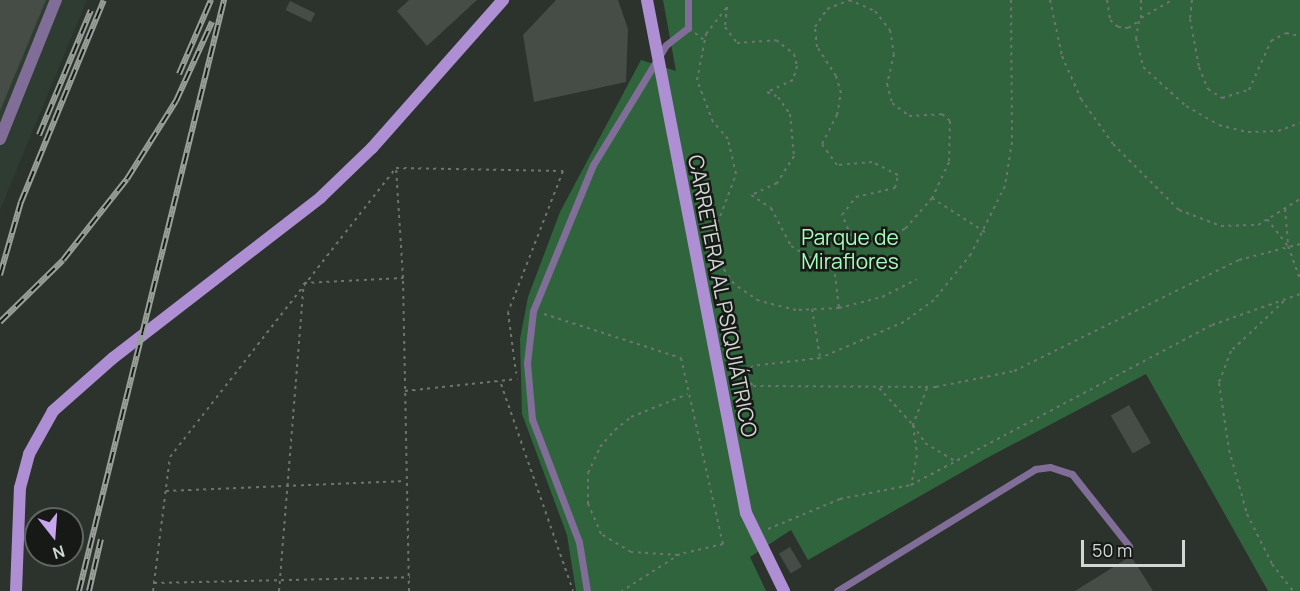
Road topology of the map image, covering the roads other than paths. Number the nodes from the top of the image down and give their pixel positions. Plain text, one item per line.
1 (56, 0) edge
2 (502, 0) edge
3 (647, 0) edge
4 (688, 0) edge
5 (657, 58) junction
6 (0, 139) edge
7 (1129, 546) dead end
8 (16, 591) edge
9 (587, 591) edge
10 (784, 591) edge
11 (837, 591) edge

1 - 6 street
2 - 8 street
3 - 5 street, CARRETERA AL PSIQUIÁTRICO
4 - 5 lane
5 - 9 lane
5 - 10 street, CARRETERA AL PSIQUIÁTRICO
7 - 11 lane

